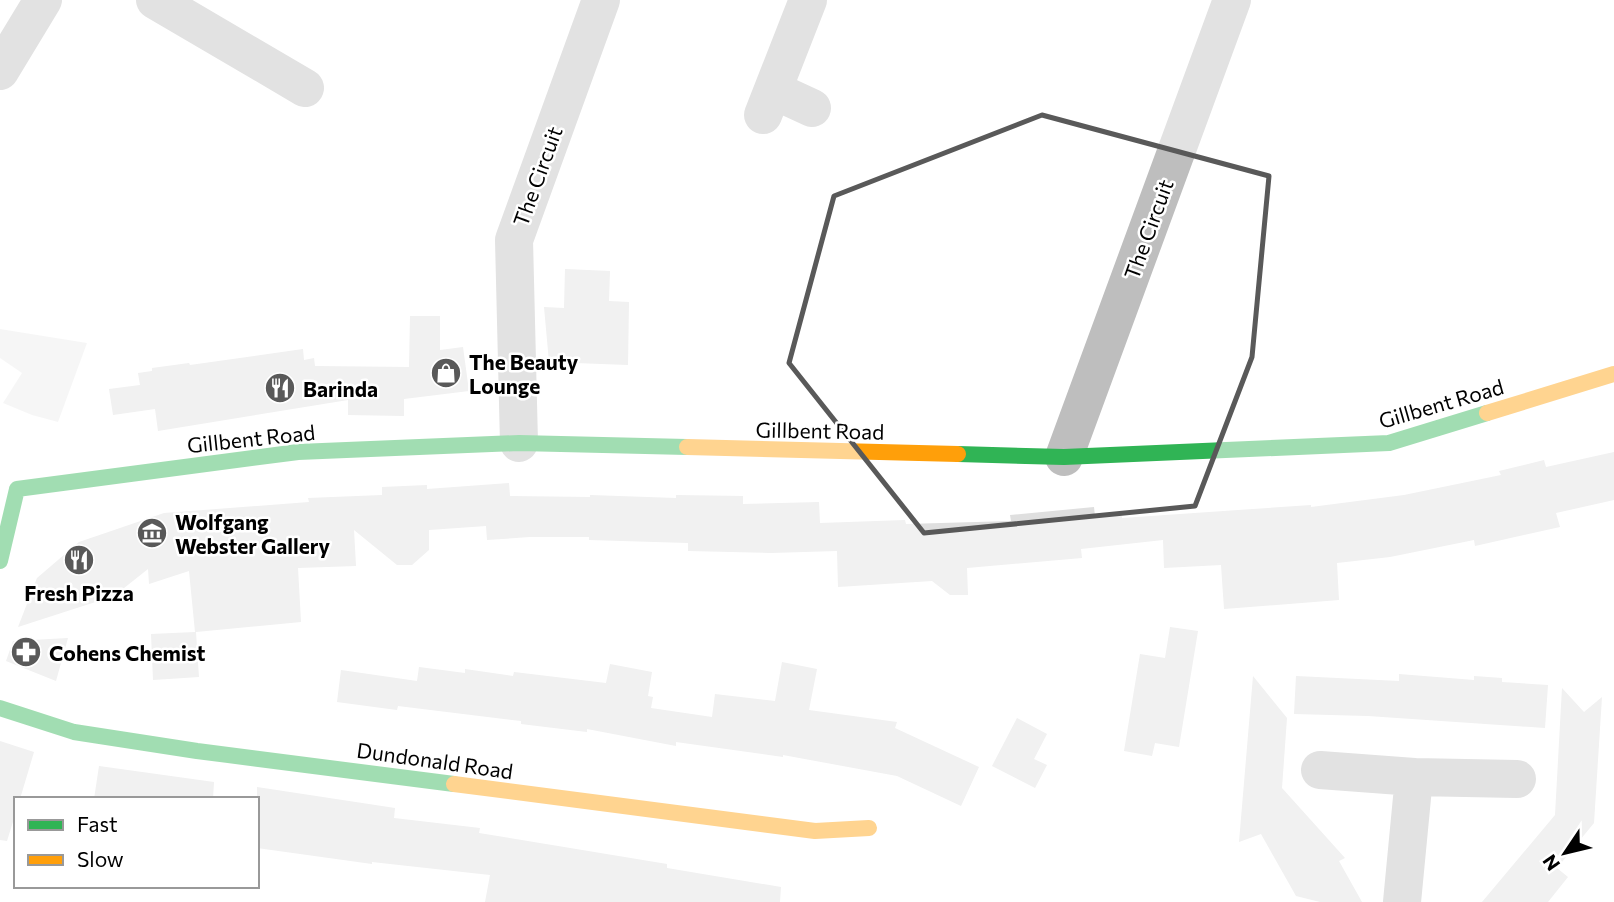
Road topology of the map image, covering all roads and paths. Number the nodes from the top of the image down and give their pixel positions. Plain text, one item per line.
1 (43, 0) edge
2 (155, 0) edge
3 (601, 0) edge
4 (808, 0) edge
5 (1232, 0) edge
6 (0, 71) edge
7 (305, 88) dead end
8 (812, 108) dead end
9 (1614, 374) edge
10 (520, 443) junction
11 (1064, 457) junction
12 (0, 561) edge
13 (0, 708) edge
14 (1320, 770) dead end
15 (1414, 777) junction
16 (1517, 779) dead end
17 (869, 828) dead end
18 (1402, 902) edge

1 - 6 street
2 - 7 street
3 - 10 street, The Circuit
4 - 8 street
5 - 11 street, The Circuit
9 - 11 street, Gillbent Road
10 - 11 street, Gillbent Road
10 - 12 street, Gillbent Road
13 - 17 street, Dundonald Road
14 - 15 street
15 - 16 street
15 - 18 street

